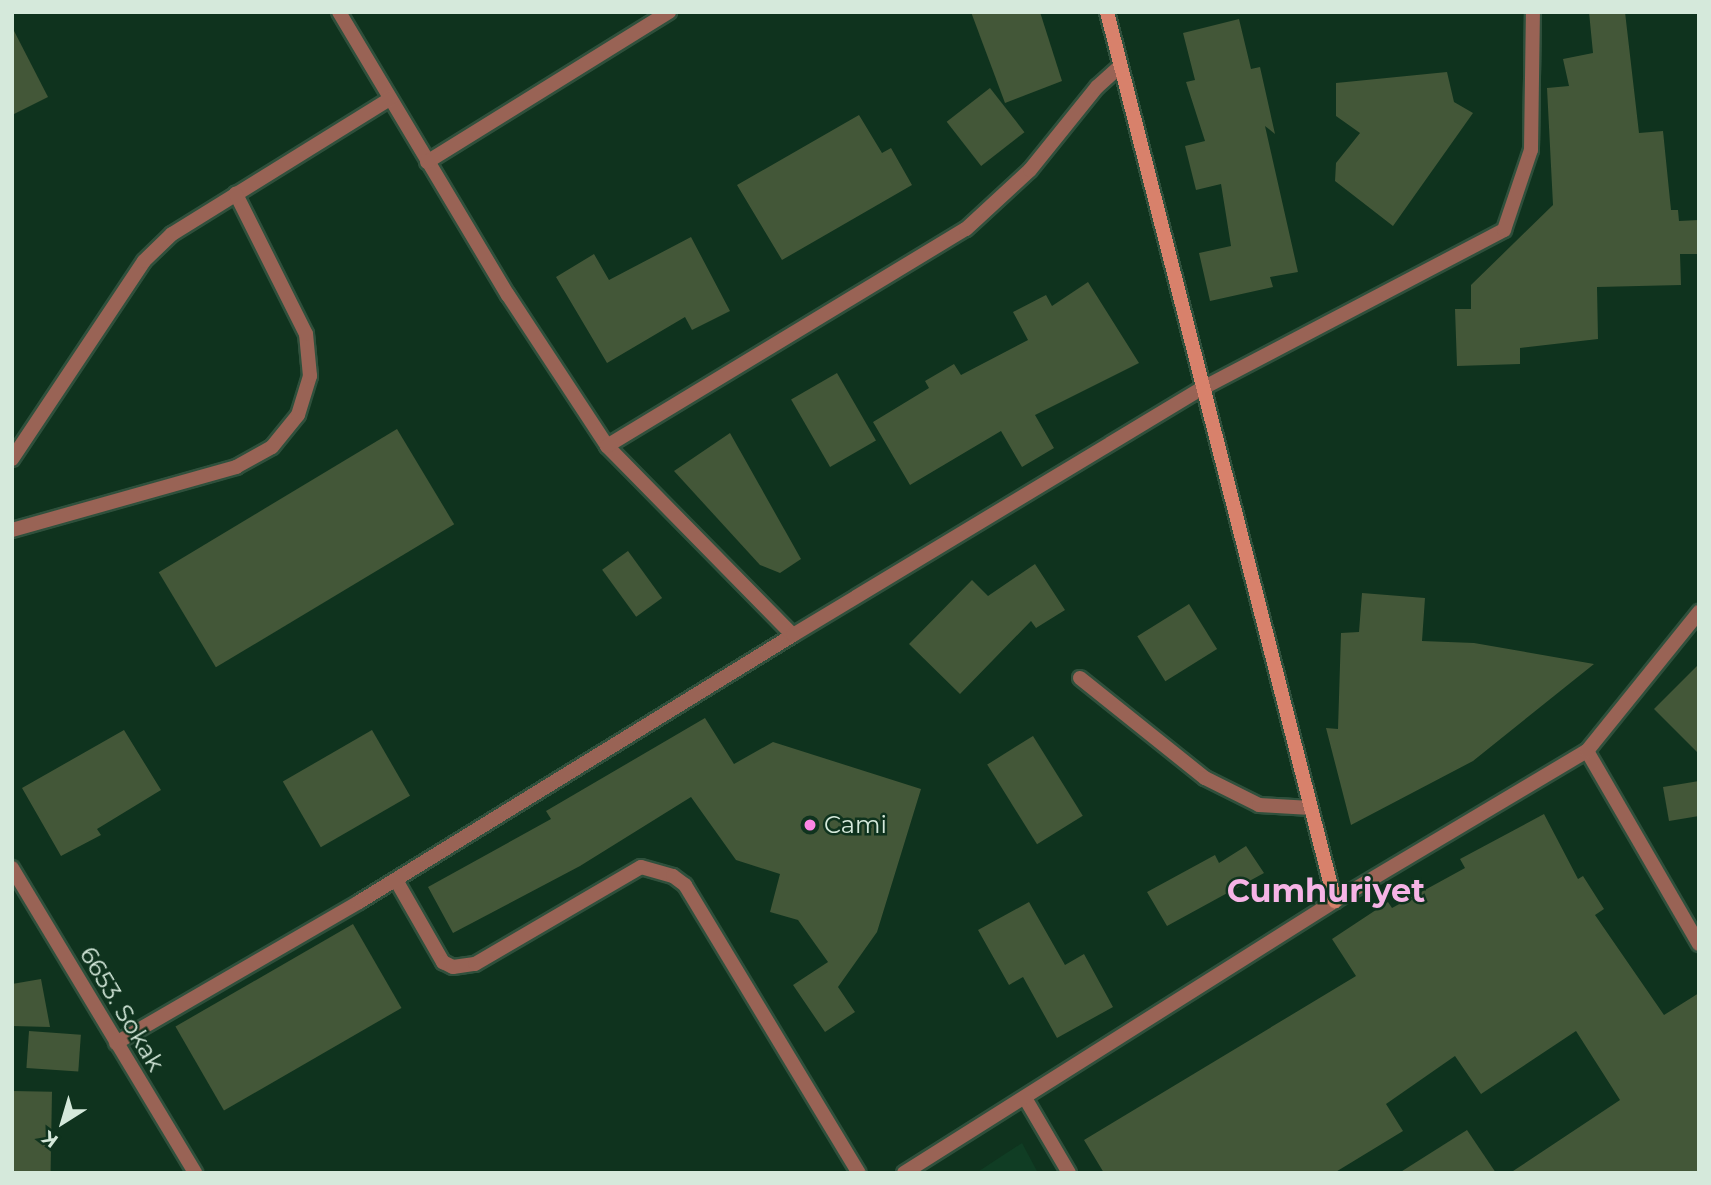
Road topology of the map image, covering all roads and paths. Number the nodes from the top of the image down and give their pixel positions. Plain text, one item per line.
1 (338, 12) edge
2 (670, 12) edge
3 (1107, 12) edge
4 (1534, 12) edge
5 (1120, 66) junction
6 (390, 99) junction
7 (427, 162) junction
8 (236, 194) junction
9 (1203, 388) junction
10 (607, 446) junction
11 (12, 459) edge
12 (12, 530) edge
13 (1699, 612) edge
14 (793, 635) junction
15 (1080, 678) dead end
16 (1587, 751) junction
17 (1311, 808) junction
18 (12, 868) edge
19 (396, 880) junction
20 (1335, 901) junction
21 (1699, 944) edge
22 (116, 1043) junction
23 (1025, 1098) junction
24 (195, 1173) edge
25 (859, 1173) edge
26 (904, 1173) edge
27 (1069, 1173) edge

1 - 6 street
2 - 7 street
3 - 5 street
4 - 9 street
5 - 9 street
5 - 10 street
6 - 7 street
6 - 8 street
7 - 10 street
8 - 11 street
8 - 12 street
9 - 14 street
9 - 17 street
10 - 14 street
13 - 16 street
14 - 19 street
15 - 17 street
16 - 20 street
16 - 21 street
17 - 20 street
18 - 22 street, 6653. Sokak
19 - 22 street
19 - 25 street
20 - 23 street
22 - 24 street, 6653. Sokak
23 - 26 street
23 - 27 street

